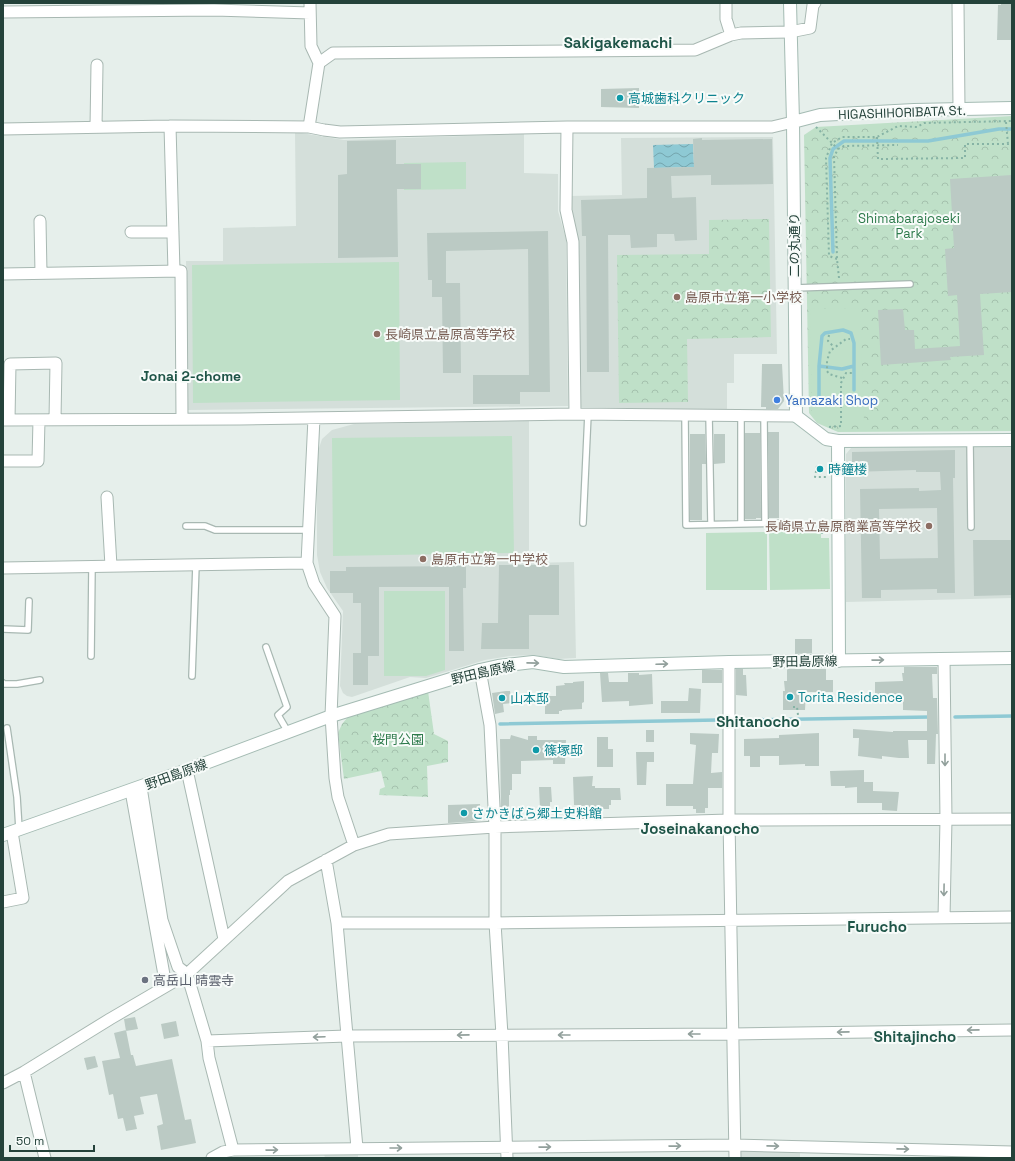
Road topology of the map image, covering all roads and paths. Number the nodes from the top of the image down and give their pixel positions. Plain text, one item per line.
1 (726, 3) edge
2 (790, 3) edge
3 (815, 3) edge
4 (958, 3) edge
5 (310, 8) edge
6 (3, 12) edge
7 (790, 32) junction
8 (731, 35) junction
9 (319, 63) junction
10 (97, 65) dead end
11 (1012, 108) edge
12 (959, 109) junction
13 (1006, 121) junction
14 (1012, 121) edge
15 (793, 122) junction
16 (898, 122) dead end
17 (170, 126) junction
18 (309, 127) junction
19 (816, 127) dead end
20 (896, 127) junction
21 (96, 128) junction
22 (567, 128) junction
23 (3, 129) edge
24 (877, 137) junction
25 (832, 143) junction
26 (1008, 144) junction
27 (1012, 144) edge
28 (898, 145) dead end
29 (878, 146) junction
30 (838, 149) junction
31 (40, 221) dead end
32 (131, 232) dead end
33 (173, 232) junction
34 (837, 259) junction
35 (174, 271) junction
36 (41, 273) junction
37 (3, 274) edge
38 (839, 279) dead end
39 (910, 284) dead end
40 (794, 288) junction
41 (829, 335) dead end
42 (850, 339) dead end
43 (834, 347) junction
44 (852, 374) dead end
45 (842, 378) junction
46 (575, 414) junction
47 (588, 414) junction
48 (685, 415) junction
49 (709, 415) junction
50 (741, 416) junction
51 (764, 416) junction
52 (796, 416) junction
53 (314, 418) junction
54 (56, 419) junction
55 (182, 419) junction
56 (6, 420) edge
57 (38, 420) junction
58 (838, 426) dead end
59 (970, 440) junction
60 (1012, 440) edge
61 (838, 441) junction
62 (3, 461) edge
63 (817, 466) dead end
64 (831, 478) dead end
65 (107, 497) dead end
66 (583, 523) dead end
67 (786, 523) dead end
68 (711, 524) junction
69 (741, 524) junction
70 (765, 524) junction
71 (186, 526) dead end
72 (971, 527) dead end
73 (309, 530) junction
74 (308, 563) junction
75 (196, 565) junction
76 (92, 566) junction
77 (111, 566) junction
78 (3, 568) edge
79 (29, 601) dead end
80 (3, 629) edge
81 (266, 647) dead end
82 (91, 656) dead end
83 (1012, 658) edge
84 (944, 659) junction
85 (839, 661) junction
86 (729, 662) junction
87 (480, 670) junction
88 (192, 676) dead end
89 (40, 680) dead end
90 (3, 683) edge
91 (793, 708) dead end
92 (798, 715) dead end
93 (331, 716) junction
94 (7, 728) dead end
95 (288, 732) junction
96 (188, 770) junction
97 (136, 789) junction
98 (946, 819) junction
99 (1012, 819) edge
100 (729, 820) junction
101 (495, 827) junction
102 (12, 832) edge
103 (354, 845) junction
104 (326, 860) junction
105 (3, 902) edge
106 (1012, 917) edge
107 (944, 918) junction
108 (731, 920) junction
109 (337, 923) junction
110 (495, 923) junction
111 (224, 939) junction
112 (187, 974) junction
113 (166, 986) junction
114 (1012, 1030) edge
115 (733, 1034) junction
116 (502, 1035) junction
117 (346, 1036) junction
118 (207, 1041) junction
119 (24, 1072) junction
120 (3, 1083) edge
121 (734, 1145) junction
122 (357, 1148) junction
123 (233, 1150) junction
124 (1012, 1152) edge
125 (507, 1153) edge
126 (45, 1158) edge
127 (212, 1158) edge
128 (735, 1158) edge

1 - 8 street
2 - 7 street, 二の丸通り
3 - 7 street
4 - 12 street
5 - 6 street
5 - 9 street
7 - 8 street
7 - 15 street, 二の丸通り
8 - 9 street
9 - 18 street
10 - 21 street
11 - 12 street, HIGASHIHORIBATA St.
12 - 15 street, HIGASHIHORIBATA St.
13 - 14 path
13 - 20 path
13 - 26 path
15 - 22 street
15 - 40 street, 二の丸通り
16 - 20 path
17 - 18 street
17 - 21 street
17 - 33 street
18 - 22 street
19 - 25 path
20 - 24 path
21 - 23 street
22 - 46 street
24 - 25 path
24 - 29 path
25 - 30 path
25 - 34 path
26 - 27 path
26 - 29 path
28 - 29 path
29 - 30 path
30 - 34 path
31 - 36 street
32 - 33 street
33 - 35 street
34 - 38 path
35 - 36 street
35 - 55 street
36 - 37 street
39 - 40 lane
40 - 52 street, 二の丸通り
41 - 43 path
42 - 43 path
43 - 45 path
44 - 45 path
45 - 58 path
46 - 47 street
46 - 53 street
47 - 48 street
47 - 66 lane
48 - 49 street
48 - 68 lane
49 - 50 street
49 - 68 lane
50 - 51 street
50 - 69 lane
51 - 52 street
51 - 70 lane
52 - 61 street
53 - 55 street
53 - 73 street
54 - 55 street
54 - 56 street
54 - 57 street
56 - 57 street
57 - 62 street
59 - 60 street
59 - 61 street
59 - 72 lane
61 - 85 street
63 - 64 path
65 - 77 street
67 - 70 lane
68 - 69 lane
69 - 70 lane
71 - 73 lane
73 - 74 street
74 - 75 street
74 - 93 street
75 - 77 street
75 - 88 lane
76 - 77 street
76 - 78 street
76 - 82 lane
79 - 80 lane
81 - 95 lane
83 - 84 street, 野田島原線
85 -> 84 street, 野田島原線
84 -> 98 street
85 - 86 street, 野田島原線
87 -> 86 street, 野田島原線
86 - 100 street
87 - 93 street, 野田島原線
87 - 101 street
89 - 90 lane
91 - 92 path
93 - 95 street, 野田島原線
93 - 103 street
94 - 102 lane
95 - 96 street, 野田島原線
96 - 97 street, 野田島原線
96 - 111 street
97 - 102 street, 野田島原線
97 - 112 street
97 - 113 street
98 - 99 street
98 - 100 street
98 -> 107 street
100 - 101 street
100 - 108 street
101 - 103 street
101 - 110 street
102 - 105 street
103 - 104 street
104 - 109 street
104 - 111 street
106 - 107 street
107 - 108 street
108 - 110 street
108 - 115 street
109 - 110 street
109 - 117 street
110 - 116 street
111 - 112 street
112 - 113 street
112 - 118 street
113 - 119 street
114 -> 115 street
115 -> 116 street
115 - 121 street
116 -> 117 street
116 - 125 street
117 -> 118 street
117 - 122 street
118 - 123 street
119 - 120 street
119 - 126 street
121 -> 124 street
125 -> 121 street
121 - 128 street
123 -> 122 street
122 -> 125 street
123 - 127 street

